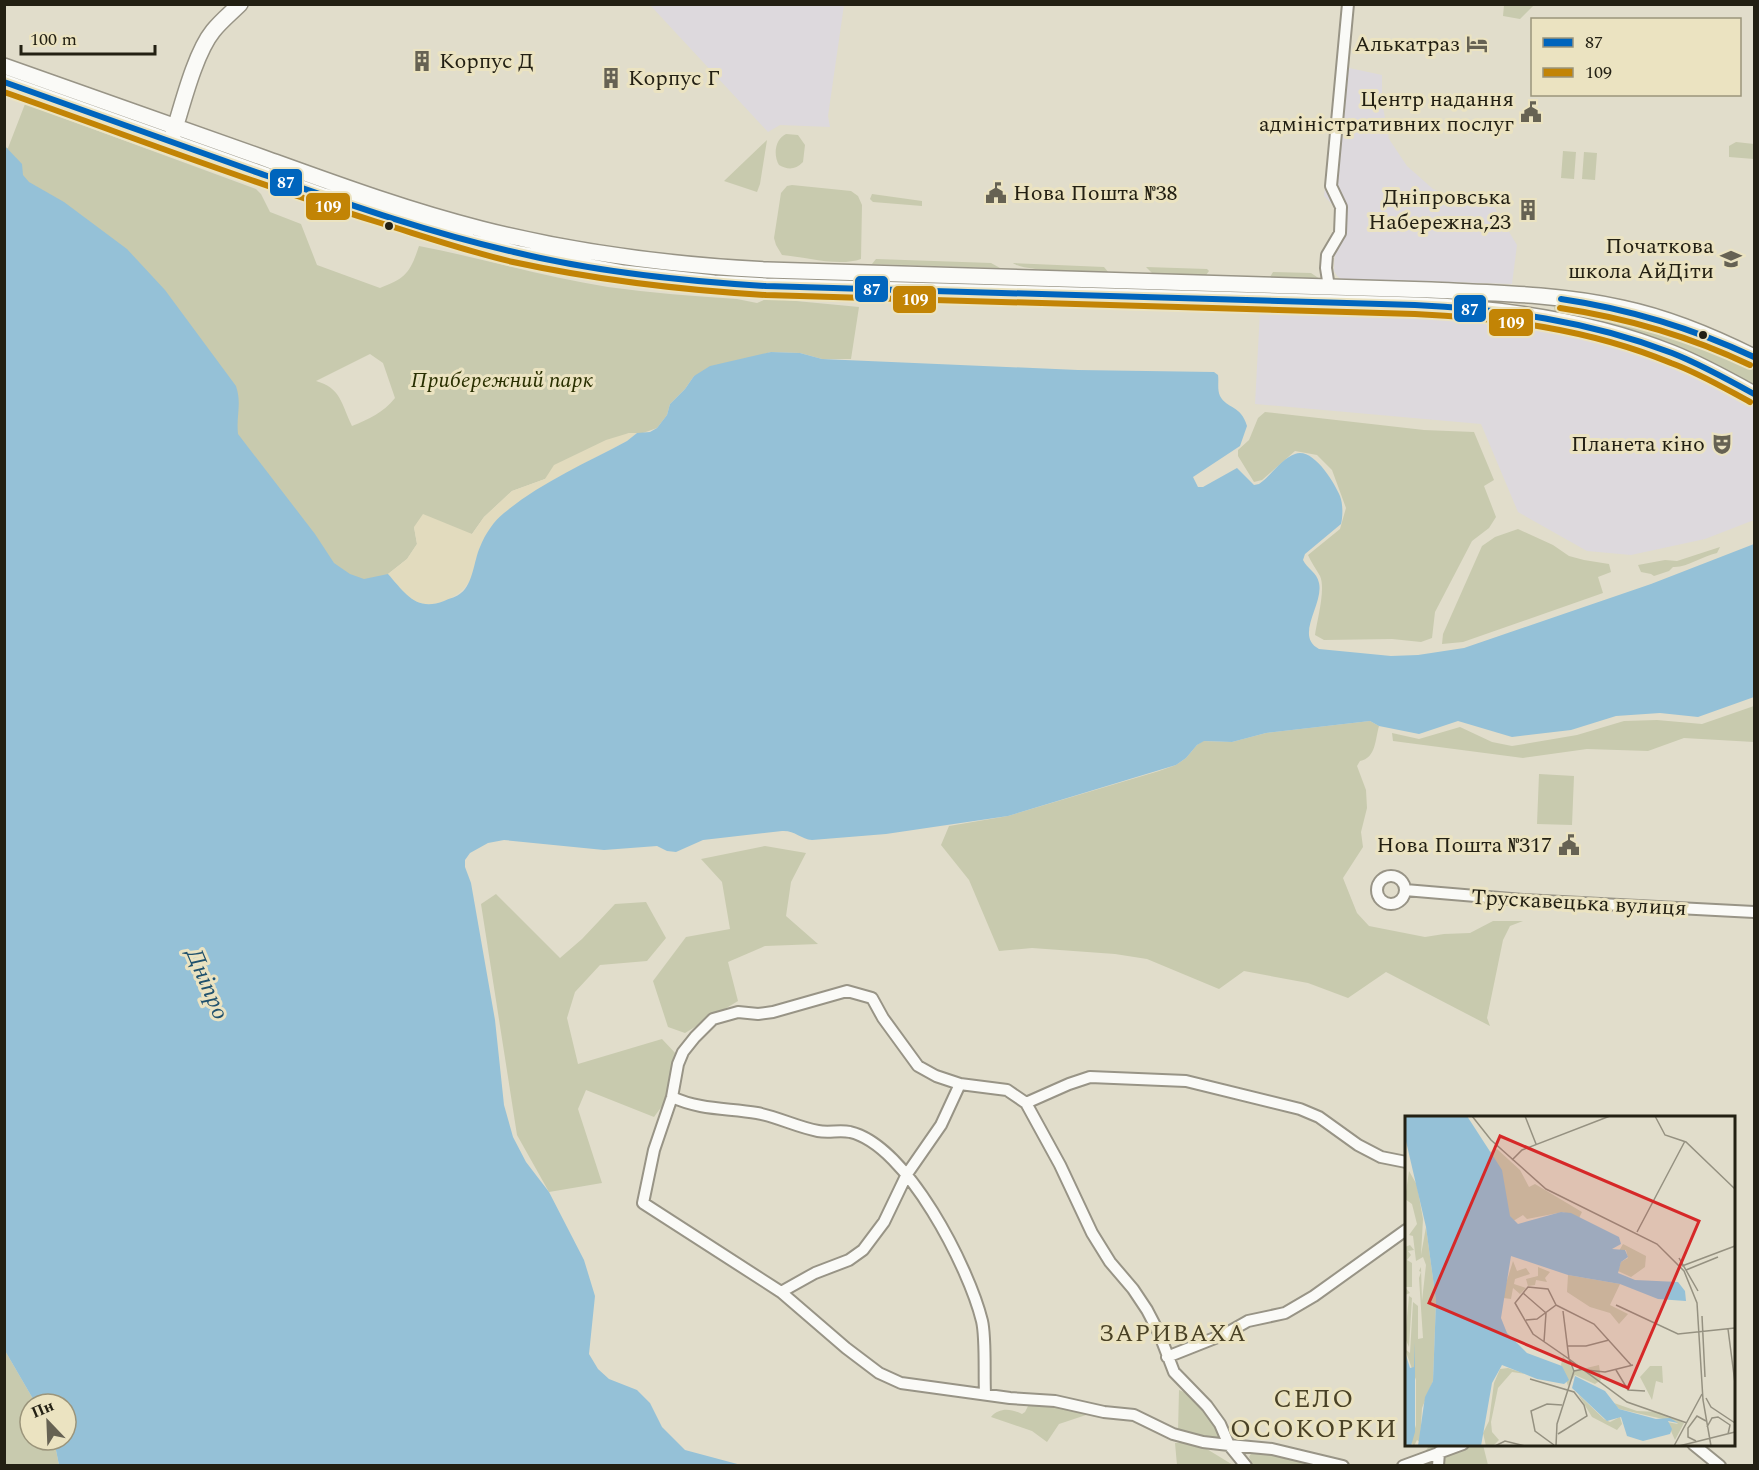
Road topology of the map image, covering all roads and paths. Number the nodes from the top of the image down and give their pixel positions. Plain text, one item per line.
1 (240, 4) edge
2 (1348, 4) edge
3 (4, 66) edge
4 (4, 82) edge
5 (173, 134) junction
6 (1329, 287) junction
7 (1755, 357) edge
8 (1755, 394) edge
9 (1405, 890) dead end
10 (1755, 912) edge
11 (960, 1084) junction
12 (672, 1097) junction
13 (1026, 1103) junction
14 (1405, 1162) edge
15 (908, 1174) junction
16 (1405, 1231) edge
17 (781, 1293) junction
18 (1167, 1357) junction
19 (985, 1394) junction
20 (1229, 1445) junction
21 (1457, 1446) edge
22 (1695, 1446) edge
23 (1439, 1452) junction
24 (1246, 1466) edge
25 (1343, 1466) edge
26 (1403, 1466) edge
27 (1438, 1466) edge
28 (1720, 1466) edge

1 - 5 main road
2 - 6 street
3 - 5 main road
4 - 5 main road
5 - 6 main road
5 - 8 main road
6 - 7 main road
9 - 10 street, Трускавецька вулиця
11 - 12 street
11 - 13 street
11 - 15 street
12 - 15 street
12 - 17 street
13 - 14 street
13 - 18 street
15 - 17 street
15 - 19 street
16 - 18 street
17 - 19 street
18 - 20 street
19 - 20 street
20 - 24 street
20 - 25 street
21 - 23 street
22 - 28 street
23 - 26 street
23 - 27 street

